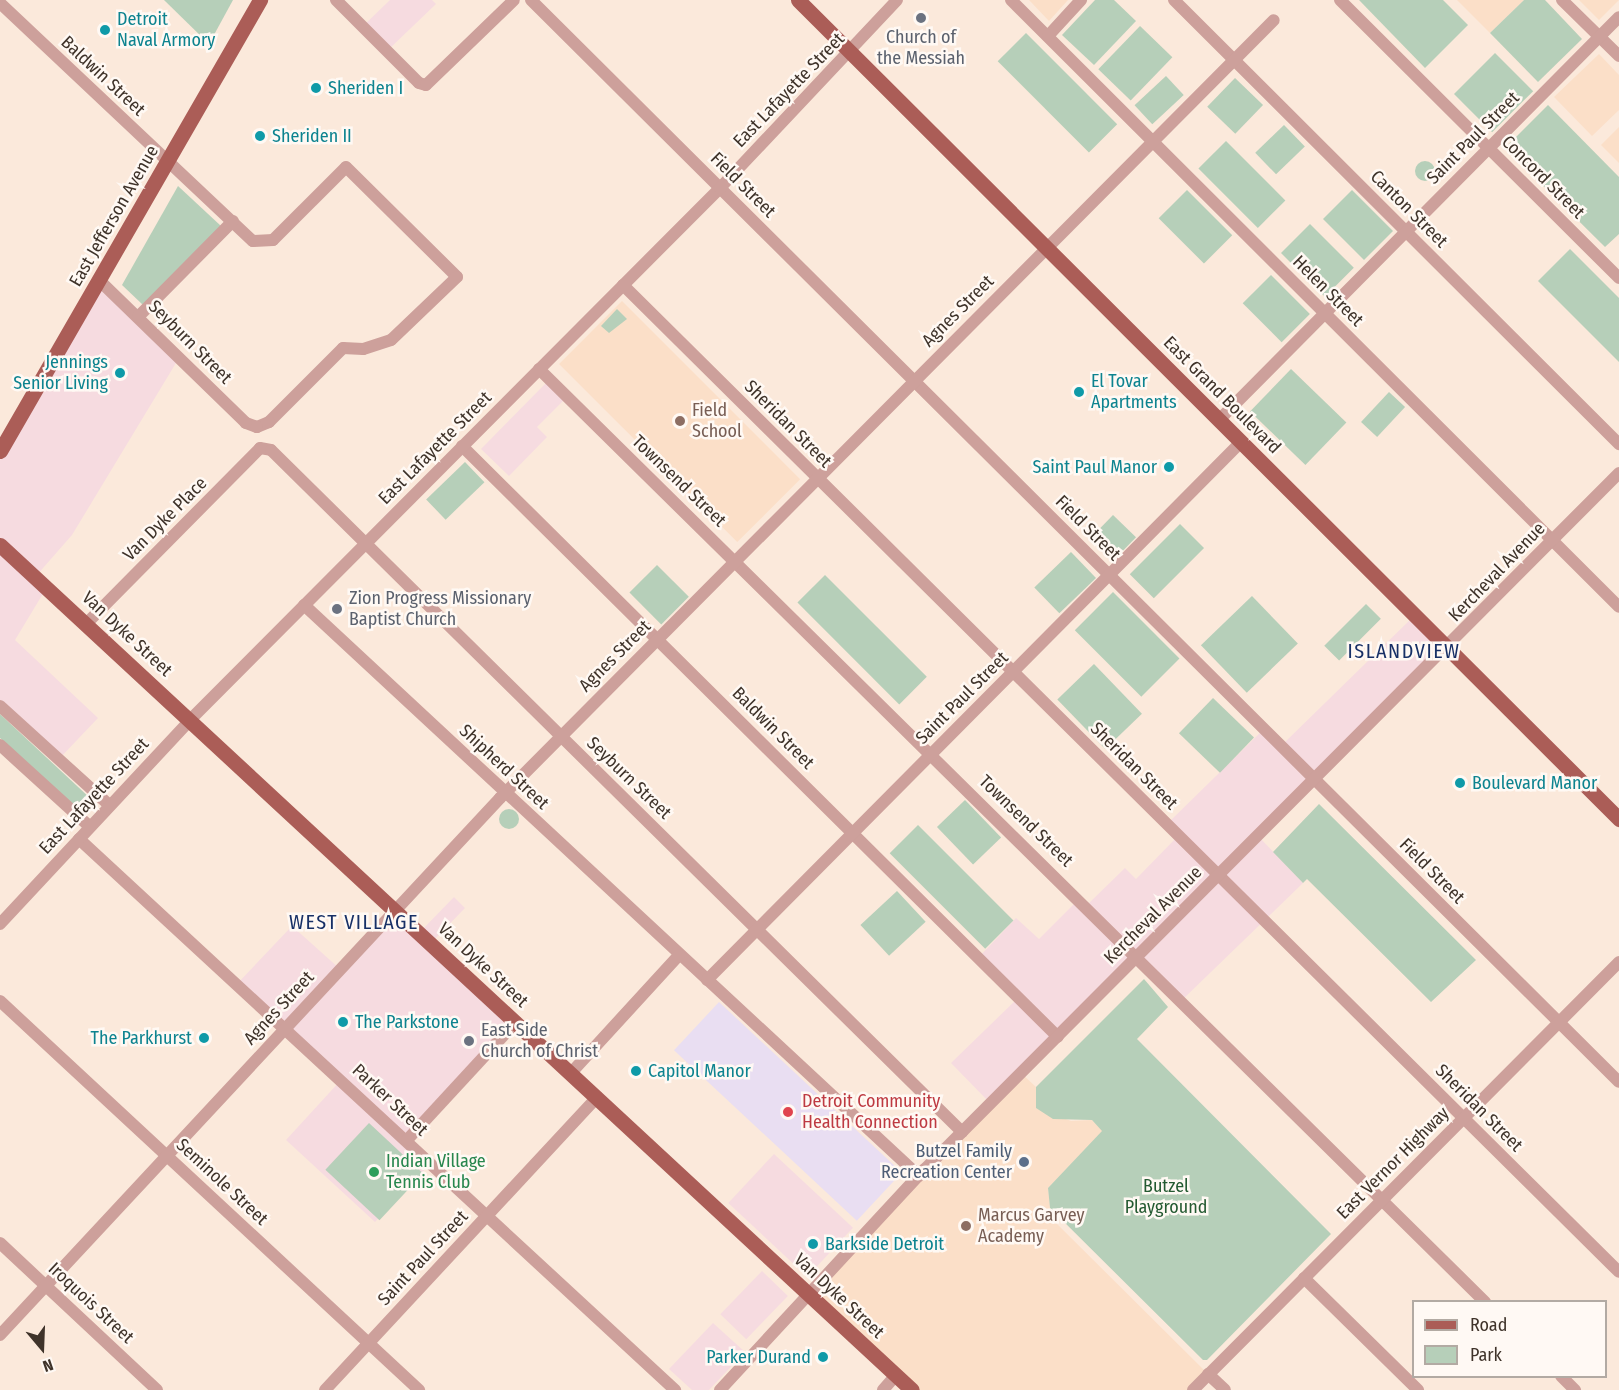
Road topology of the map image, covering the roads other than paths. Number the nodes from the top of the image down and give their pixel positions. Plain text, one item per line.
1 (260, 0) edge
2 (336, 0) edge
3 (514, 0) edge
4 (531, 0) edge
5 (798, 0) edge
6 (897, 0) edge
7 (1011, 0) edge
8 (1081, 0) edge
9 (1174, 0) edge
10 (1340, 0) edge
11 (1562, 0) edge
12 (0, 3) edge
13 (1619, 17) edge
14 (1274, 20) dead end
15 (1048, 36) junction
16 (1599, 37) junction
17 (851, 53) junction
18 (1619, 56) edge
19 (1234, 60) junction
20 (1153, 142) junction
21 (1488, 148) junction
22 (168, 159) junction
23 (720, 188) junction
24 (233, 221) junction
25 (1406, 231) junction
26 (1046, 249) junction
27 (1619, 278) edge
28 (99, 279) junction
29 (623, 285) junction
30 (1325, 313) junction
31 (138, 317) junction
32 (539, 369) junction
33 (914, 381) junction
34 (1220, 419) junction
35 (257, 427) joint
36 (1242, 441) junction
37 (1619, 444) edge
38 (462, 446) junction
39 (270, 450) joint
40 (0, 451) edge
41 (1619, 473) edge
42 (818, 478) junction
43 (1552, 541) junction
44 (366, 543) junction
45 (0, 545) edge
46 (735, 561) junction
47 (1109, 575) junction
48 (304, 605) junction
49 (1619, 607) edge
50 (87, 623) junction
51 (657, 639) junction
52 (1447, 648) junction
53 (1013, 672) junction
54 (0, 706) edge
55 (191, 720) junction
56 (560, 736) junction
57 (0, 745) edge
58 (932, 753) junction
59 (1315, 779) junction
60 (505, 793) junction
61 (110, 805) junction
62 (1619, 819) edge
63 (89, 826) junction
64 (853, 832) junction
65 (79, 838) junction
66 (1217, 877) junction
67 (395, 910) junction
68 (0, 924) edge
69 (758, 928) junction
70 (679, 955) junction
71 (1137, 957) junction
72 (1619, 962) edge
73 (707, 980) junction
74 (0, 1001) edge
75 (516, 1022) junction
76 (1559, 1022) junction
77 (285, 1028) junction
78 (1058, 1037) junction
79 (571, 1073) junction
80 (1619, 1082) edge
81 (597, 1097) junction
82 (1464, 1118) junction
83 (962, 1132) junction
84 (406, 1140) junction
85 (167, 1156) junction
86 (919, 1176) junction
87 (1381, 1201) junction
88 (488, 1215) junction
89 (0, 1243) edge
90 (1619, 1272) edge
91 (1304, 1278) junction
92 (46, 1285) junction
93 (810, 1296) junction
94 (1483, 1300) edge
95 (0, 1335) edge
96 (368, 1343) junction
97 (1208, 1374) junction
98 (896, 1375) junction
99 (1562, 1378) edge
100 (727, 1388) edge
101 (157, 1390) edge
102 (325, 1390) edge
103 (419, 1390) edge
104 (675, 1390) edge
105 (883, 1390) edge
106 (912, 1390) edge
107 (1193, 1390) edge
108 (1225, 1390) edge
109 (1418, 1390) edge
110 (1575, 1390) edge

1 - 22 main road, East Jefferson Avenue
2 - 3 street
4 - 23 street, Field Street
5 - 17 main road, East Grand Boulevard
6 - 17 street, East Lafayette Street
7 - 15 street, Helen Street
8 - 15 street
9 - 19 street, Canton Street
10 - 21 street, Concord Street
11 - 16 street
12 - 22 street, Baldwin Street
13 - 16 street, Saint Paul Street
14 - 19 street, Agnes Street
15 - 20 street, Helen Street
16 - 18 street
16 - 21 street, Saint Paul Street
17 - 23 street, East Lafayette Street
17 - 26 main road, East Grand Boulevard
19 - 20 street, Agnes Street
19 - 25 street, Canton Street
20 - 26 street, Agnes Street
20 - 30 street, Helen Street
21 - 25 street, Saint Paul Street
21 - 27 street, Concord Street
22 - 24 street, Baldwin Street
22 - 28 main road, East Jefferson Avenue
23 - 29 street, East Lafayette Street
23 - 33 street, Field Street
24 - 31 street
24 - 35 street, Baldwin Street
25 - 30 street, Saint Paul Street
25 - 37 street, Canton Street
26 - 33 street, Agnes Street
26 - 34 main road, East Grand Boulevard
28 - 31 street, Seyburn Street
28 - 40 main road, East Jefferson Avenue
29 - 32 street, East Lafayette Street
29 - 42 street, Sheridan Street
30 - 34 street, Saint Paul Street
30 - 43 street, Helen Street
31 - 35 street, Seyburn Street
32 - 38 street, East Lafayette Street
32 - 46 street, Townsend Street
33 - 42 street, Agnes Street
33 - 47 street, Field Street
34 - 36 main road, East Grand Boulevard
36 - 47 street, Saint Paul Street
36 - 52 main road, East Grand Boulevard
38 - 44 street, East Lafayette Street
38 - 51 street, Baldwin Street
39 - 44 street, Seyburn Street
39 - 50 street, Van Dyke Place
41 - 43 street, Kercheval Avenue
42 - 46 street, Agnes Street
42 - 53 street, Sheridan Street
43 - 49 street, Helen Street
43 - 52 street, Kercheval Avenue
44 - 48 street, East Lafayette Street
44 - 56 street, Seyburn Street
45 - 50 main road, Van Dyke Street
46 - 51 street, Agnes Street
46 - 58 street, Townsend Street
47 - 53 street, Saint Paul Street
47 - 59 street, Field Street
48 - 55 street, East Lafayette Street
48 - 60 street, Shipherd Street
50 - 55 main road, Van Dyke Street
51 - 56 street, Agnes Street
51 - 64 street, Baldwin Street
52 - 59 street, Kercheval Avenue
52 - 62 main road, East Grand Boulevard
53 - 58 street, Saint Paul Street
53 - 66 street, Sheridan Street
54 - 61 street
55 - 61 street, East Lafayette Street
55 - 67 main road, Van Dyke Street
56 - 60 street, Agnes Street
56 - 69 street, Seyburn Street
57 - 63 street
58 - 64 street, Saint Paul Street
58 - 71 street, Townsend Street
59 - 66 street, Kercheval Avenue
59 - 76 street, Field Street
60 - 67 street, Agnes Street
60 - 70 street, Shipherd Street
61 - 63 street, East Lafayette Street
63 - 65 street, East Lafayette Street
64 - 69 street, Saint Paul Street
64 - 78 street, Baldwin Street
65 - 68 street, East Lafayette Street
65 - 77 street, Parker Street
66 - 71 street, Kercheval Avenue
66 - 82 street, Sheridan Street
67 - 75 main road, Van Dyke Street
67 - 77 street, Agnes Street
69 - 73 street, Saint Paul Street
69 - 83 street, Seyburn Street
70 - 73 street, Shipherd Street
70 - 79 street
71 - 78 street, Kercheval Avenue
71 - 87 street, Townsend Street
72 - 76 street, East Vernor Highway
73 - 86 street
74 - 85 street, Seminole Street
75 - 79 main road, Van Dyke Street
75 - 84 street
76 - 80 street, Field Street
76 - 82 street, East Vernor Highway
77 - 84 street, Parker Street
77 - 85 street, Agnes Street
78 - 83 street, Kercheval Avenue
79 - 81 main road, Van Dyke Street
81 - 88 street, Saint Paul Street
81 - 93 main road, Van Dyke Street
82 - 87 street, East Vernor Highway
82 - 90 street, Sheridan Street
83 - 86 street, Kercheval Avenue
84 - 88 street, Parker Street
85 - 92 street, Agnes Street
85 - 96 street, Seminole Street
86 - 93 street, Kercheval Avenue
87 - 91 street, East Vernor Highway
87 - 94 street, Townsend Street
88 - 96 street, Saint Paul Street
88 - 104 street, Parker Street
89 - 92 street, Iroquois Street
91 - 97 street, East Vernor Highway
91 - 109 street
92 - 95 street, Agnes Street
92 - 101 street, Iroquois Street
93 - 98 main road, Van Dyke Street
93 - 100 street, Kercheval Avenue
96 - 102 street, Saint Paul Street
96 - 103 street, Seminole Street
97 - 107 street, East Vernor Highway
97 - 108 street
98 - 105 street
98 - 106 main road, Van Dyke Street
99 - 110 street

